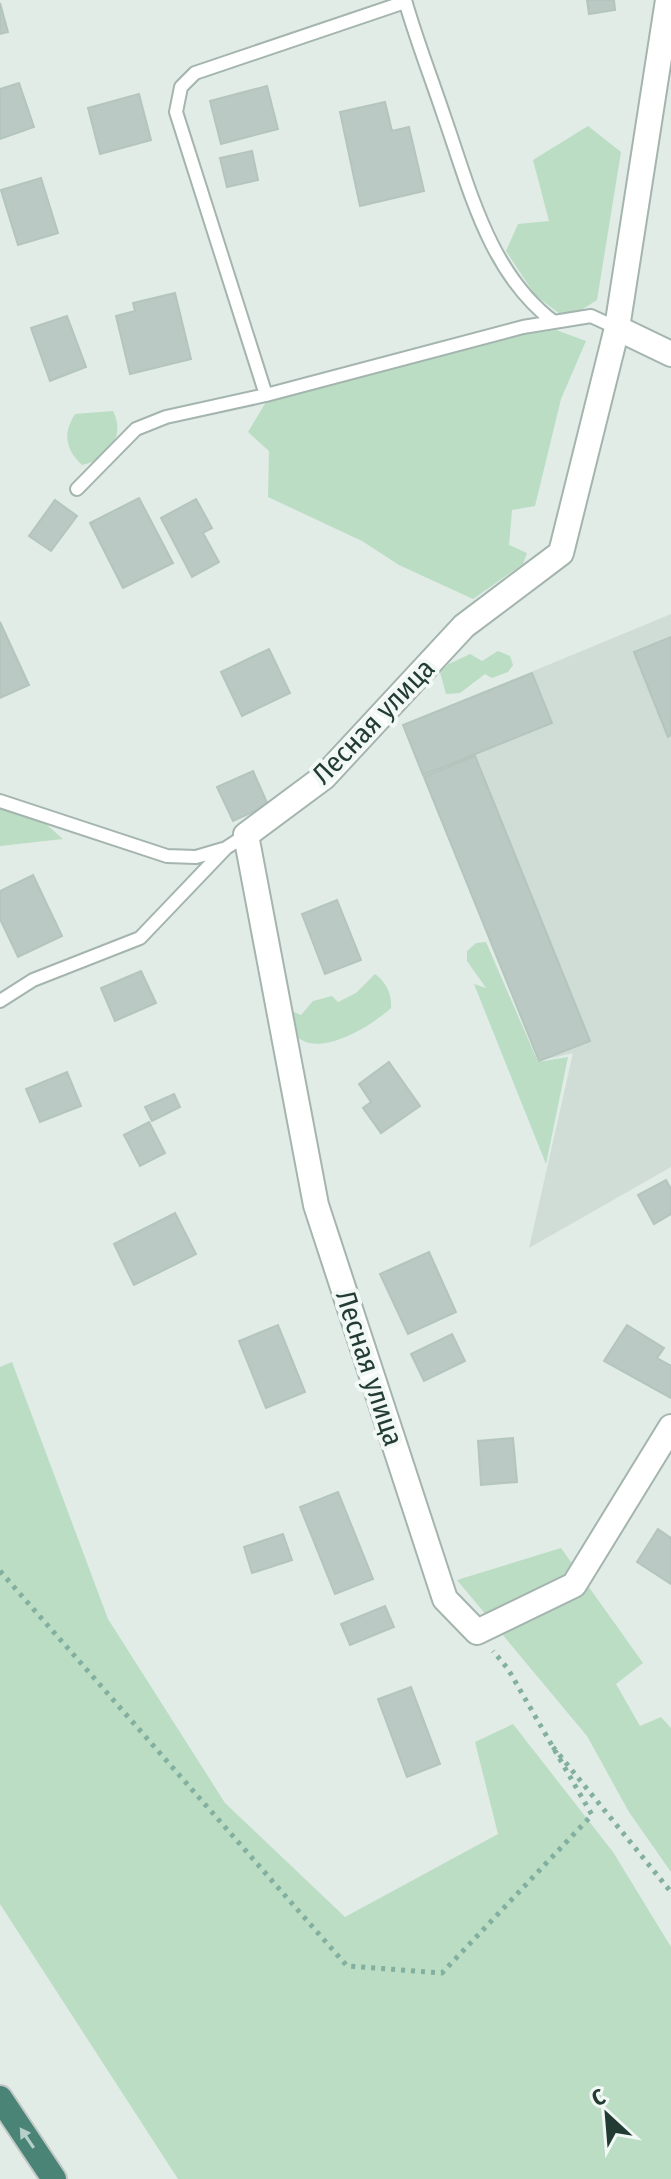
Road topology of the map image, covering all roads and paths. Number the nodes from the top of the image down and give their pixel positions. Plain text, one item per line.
1 (668, 0) edge
2 (405, 1) edge
3 (554, 322) junction
4 (617, 328) junction
5 (671, 354) edge
6 (266, 395) junction
7 (77, 489) dead end
8 (0, 801) edge
9 (236, 842) junction
10 (0, 1001) edge
11 (671, 1427) edge
12 (0, 1571) edge
13 (477, 1632) junction
14 (540, 1731) junction
15 (671, 1892) edge
16 (0, 2098) edge
17 (54, 2179) edge

1 - 4 street, Лесная улица
2 - 3 lane
2 - 6 lane
3 - 4 lane
3 - 6 lane
4 - 5 street
4 - 9 street, Лесная улица
6 - 7 lane
8 - 9 lane
9 - 10 lane
9 - 13 street, Лесная улица
11 - 13 street
12 - 14 path
13 - 14 path
14 - 15 path
17 -> 16 highway

